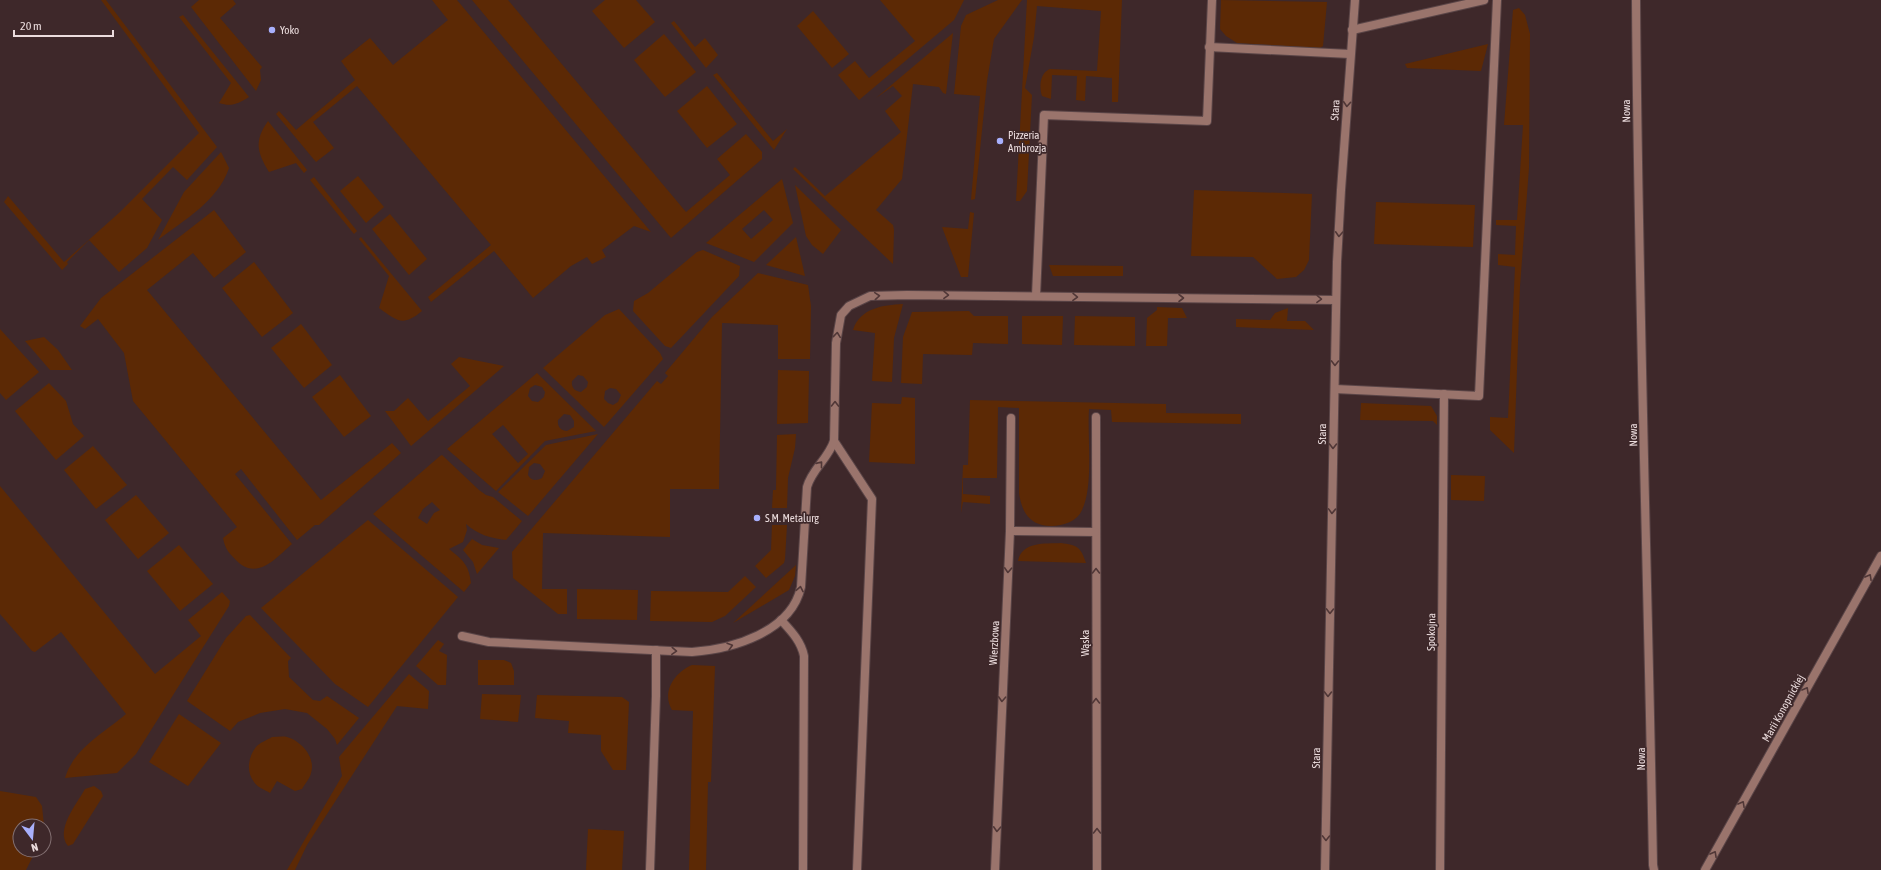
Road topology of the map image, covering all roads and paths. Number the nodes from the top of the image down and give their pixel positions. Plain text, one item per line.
1 (1212, 0) edge
2 (1355, 0) edge
3 (1484, 0) edge
4 (1497, 0) edge
5 (1636, 0) edge
6 (1352, 30) junction
7 (1210, 47) junction
8 (1350, 54) junction
9 (1036, 296) junction
10 (1336, 300) junction
11 (1335, 389) junction
12 (1444, 394) junction
13 (1096, 417) dead end
14 (1011, 418) dead end
15 (834, 442) junction
16 (1010, 530) junction
17 (1095, 532) junction
18 (1881, 556) edge
19 (782, 620) junction
20 (462, 636) dead end
21 (656, 650) junction
22 (650, 870) edge
23 (803, 870) edge
24 (857, 870) edge
25 (995, 870) edge
26 (1097, 870) edge
27 (1326, 870) edge
28 (1440, 870) edge
29 (1654, 870) edge
30 (1705, 870) edge

1 - 7 street
2 - 6 street, Stara
3 - 6 street
4 - 12 street
5 - 29 street, Nowa
6 - 8 street, Stara
7 - 8 street
7 - 9 street
8 -> 10 street, Stara
9 -> 10 street
15 -> 9 street
10 -> 11 street, Stara
11 - 12 street
11 -> 27 street, Stara
12 - 28 street, Spokojna
13 - 17 street, Wąska
14 - 16 street, Wierzbowa
19 -> 15 street
15 - 24 street
16 - 17 street
16 -> 25 street, Wierzbowa
26 -> 17 street, Wąska
30 -> 18 street, Marii Konopnickiej
21 -> 19 street
19 - 23 street
20 - 21 street
21 - 22 street

